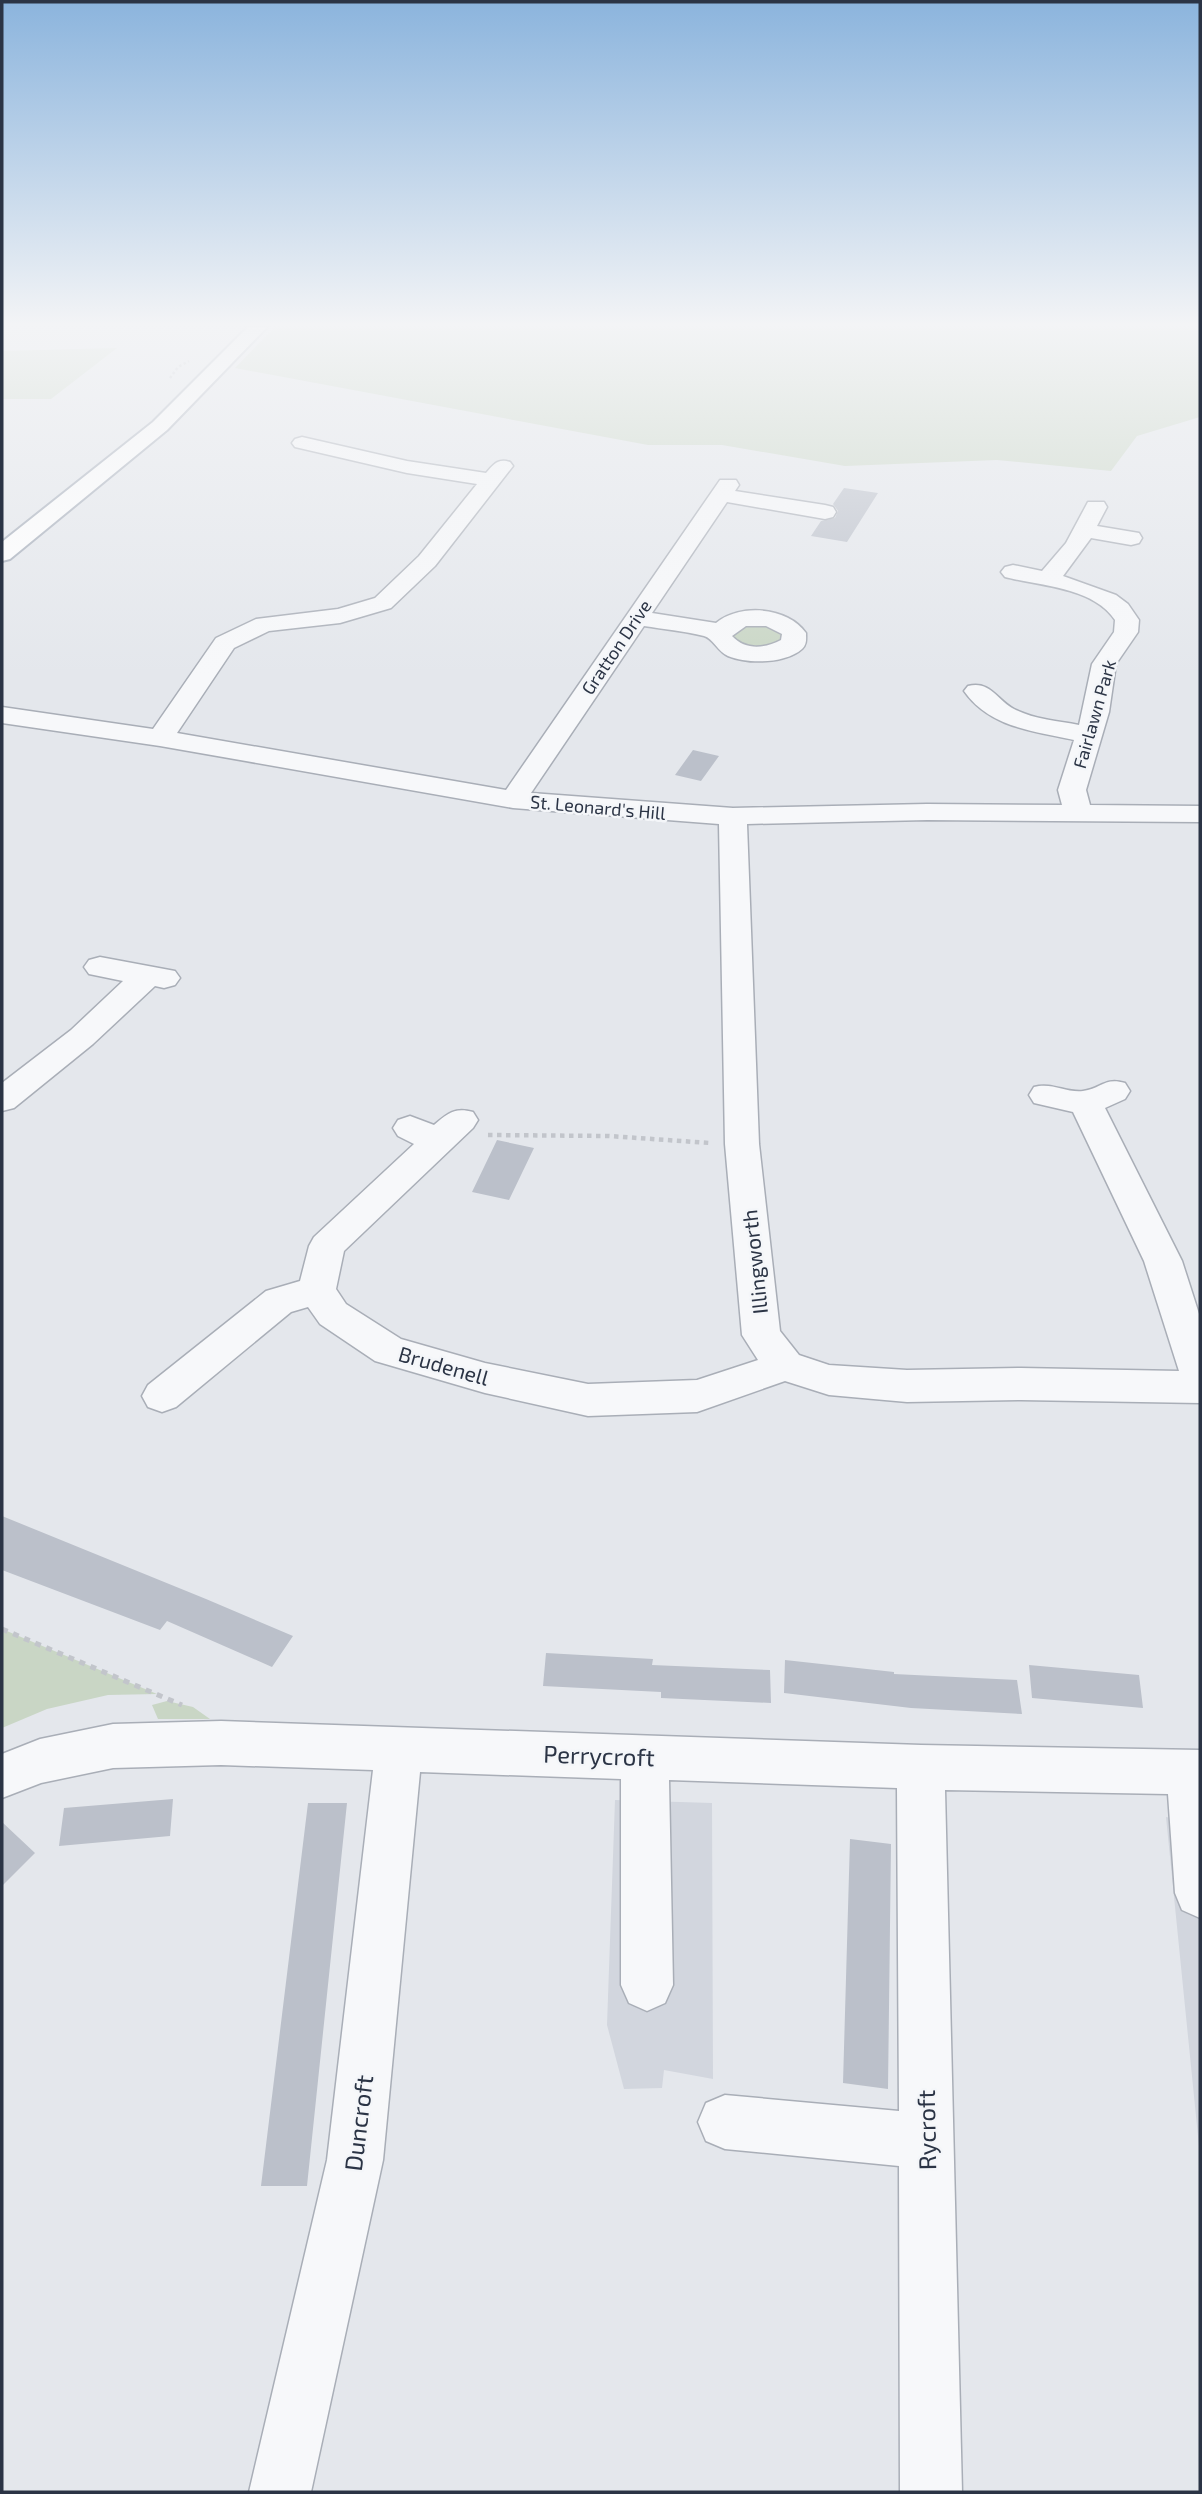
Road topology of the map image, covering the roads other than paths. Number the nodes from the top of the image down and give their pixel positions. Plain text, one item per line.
1 (139, 443) edge
2 (304, 443) edge
3 (1096, 507) dead end
4 (825, 512) dead end
5 (1084, 530) junction
6 (1131, 538) dead end
7 (2, 554) edge
8 (1013, 572) dead end
9 (1047, 580) junction
10 (636, 618) junction
11 (721, 631) dead end
12 (977, 691) dead end
13 (2, 716) edge
14 (1089, 735) junction
15 (160, 738) junction
16 (513, 800) junction
17 (1078, 813) junction
18 (1200, 814) edge
19 (733, 816) junction
20 (100, 967) dead end
21 (1046, 1095) dead end
22 (1099, 1097) joint
23 (2, 1100) edge
24 (440, 1131) road end
25 (317, 1291) junction
26 (785, 1366) junction
27 (1200, 1376) edge
28 (1200, 1387) edge
29 (162, 1396) dead end
30 (399, 1747) junction
31 (645, 1757) junction
32 (921, 1767) junction
33 (1195, 1772) edge
34 (2, 1776) edge
35 (1200, 1894) edge
36 (647, 1985) dead end
37 (725, 2122) dead end
38 (926, 2141) junction
39 (280, 2492) edge
40 (931, 2492) edge

1 - 7 main road
2 - 15 street
3 - 5 street
4 - 10 street, Gratton Drive
5 - 6 street
5 - 9 street
8 - 9 street, Fairlawn Park
9 - 14 street, Fairlawn Park
10 - 11 street
10 - 16 street, Gratton Drive
12 - 14 street
13 - 15 street, St. Leonard's Hill
14 - 17 street, Fairlawn Park
15 - 16 street, St. Leonard's Hill
16 - 19 street, St. Leonard's Hill
17 - 18 street, St. Leonard's Hill
17 - 19 street, St. Leonard's Hill
19 - 26 street, Illingworth
20 - 23 street
21 - 22 street
22 - 27 street
24 - 25 street
25 - 26 street, Brudenell
25 - 29 street
26 - 28 street
30 - 31 street, Perrycroft
30 - 34 street, Perrycroft
30 - 39 street, Duncroft
31 - 32 street, Perrycroft
31 - 36 street
32 - 33 street, Perrycroft
32 - 38 street, Rycroft
33 - 35 street
37 - 38 street
38 - 40 street, Rycroft

